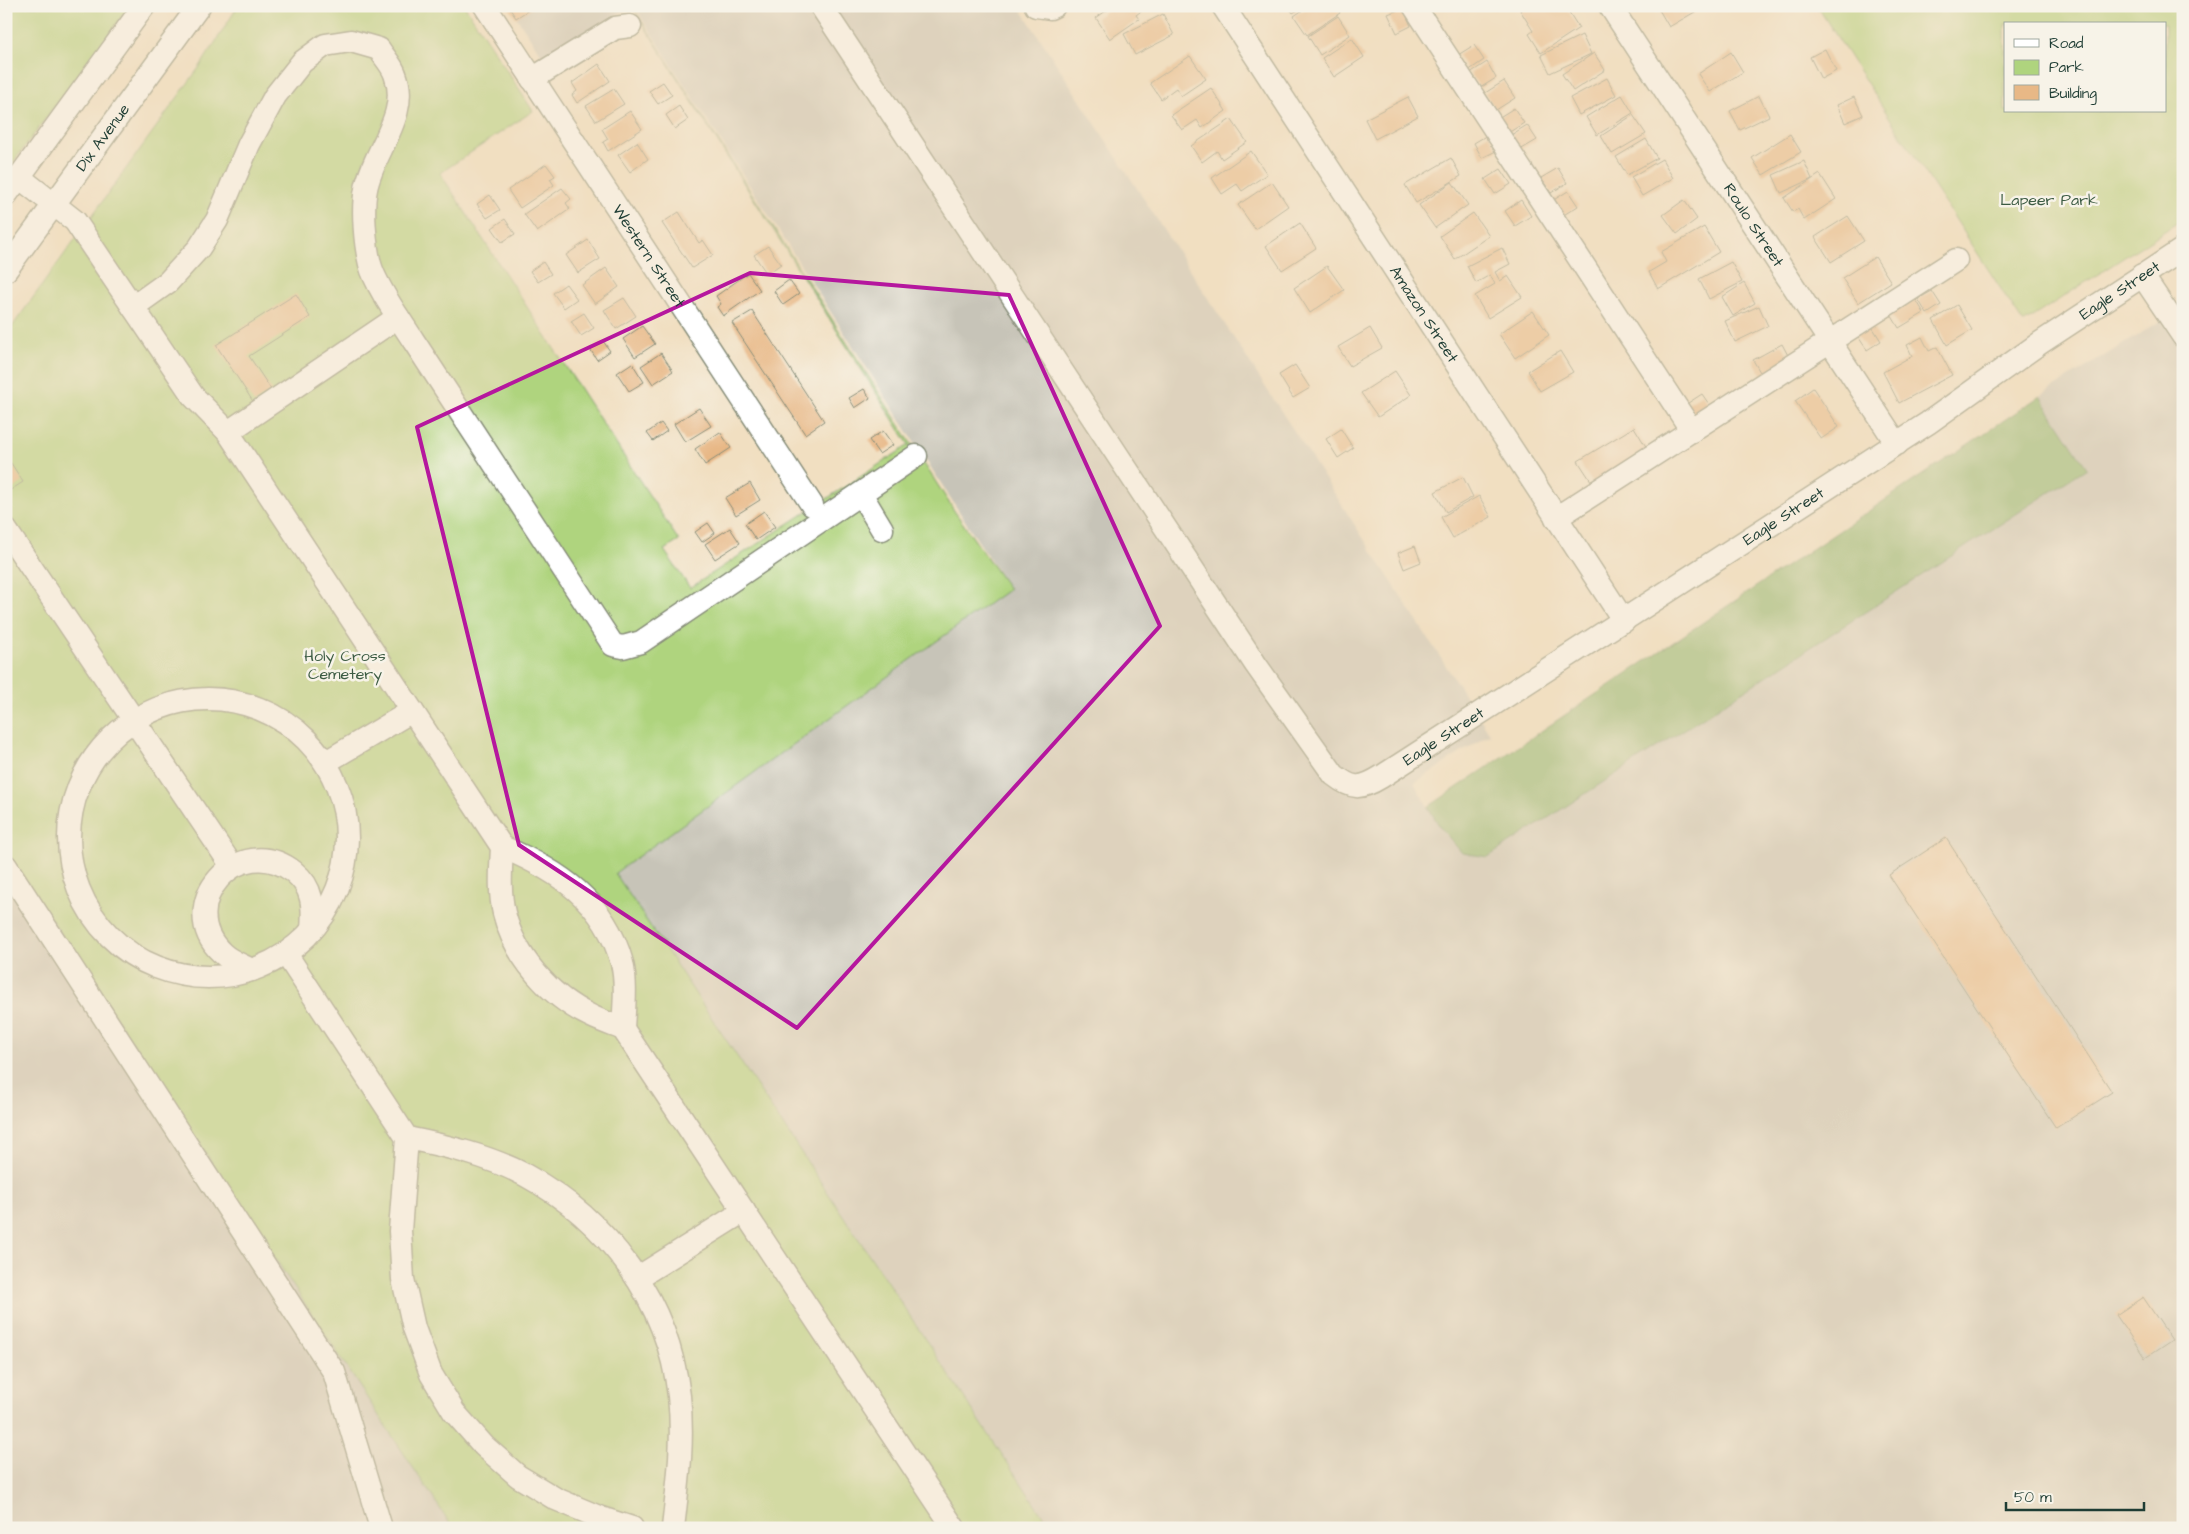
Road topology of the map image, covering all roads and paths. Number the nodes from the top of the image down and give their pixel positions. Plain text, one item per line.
1 (144, 6) edge
2 (199, 6) edge
3 (485, 6) edge
4 (821, 6) edge
5 (1036, 6) edge
6 (1054, 6) edge
7 (1223, 6) edge
8 (1414, 6) edge
9 (1610, 6) edge
10 (630, 26) dead end
11 (532, 79) junction
12 (13, 186) edge
13 (54, 204) junction
14 (2183, 249) edge
15 (1956, 260) dead end
16 (6, 270) edge
17 (2142, 276) junction
18 (133, 307) junction
19 (398, 317) junction
20 (2183, 336) edge
21 (1830, 342) junction
22 (1692, 431) junction
23 (228, 432) junction
24 (1897, 444) junction
25 (916, 456) dead end
26 (861, 494) junction
27 (812, 505) dead end
28 (1556, 518) junction
29 (882, 529) dead end
30 (6, 530) edge
31 (1624, 621) junction
32 (412, 711) junction
33 (132, 720) junction
34 (326, 762) junction
35 (502, 847) junction
36 (6, 866) edge
37 (232, 866) junction
38 (312, 930) junction
39 (286, 954) junction
40 (252, 970) junction
41 (623, 1029) junction
42 (407, 1138) junction
43 (744, 1211) junction
44 (637, 1278) junction
45 (381, 1528) edge
46 (632, 1528) edge
47 (673, 1528) edge
48 (954, 1528) edge

1 - 12 street
2 - 13 street, Dix Avenue
3 - 11 street, Western Street
4 - 31 street, Eagle Street
5 - 6 street
7 - 28 street, Amazon Street
8 - 22 street
9 - 21 street, Roulo Street
10 - 11 street
11 - 27 street, Western Street
12 - 13 street
13 - 16 street, Dix Avenue
13 - 18 street
14 - 17 street, Eagle Street
15 - 21 street
17 - 20 street
17 - 24 street, Eagle Street
18 - 19 street
18 - 23 street
19 - 23 street
19 - 26 street
21 - 22 street
21 - 24 street, Roulo Street
22 - 28 street
23 - 32 street
24 - 31 street, Eagle Street
25 - 26 street
26 - 29 street
28 - 31 street, Amazon Street
30 - 33 street
32 - 34 street
32 - 35 street
33 - 34 street
33 - 37 street
33 - 40 street
34 - 38 street
35 - 41 street
35 - 41 street
36 - 45 street
37 - 38 street
37 - 40 street
38 - 39 street
39 - 40 street
39 - 42 street
41 - 43 street
42 - 44 street
42 - 46 street
43 - 44 street
43 - 48 street
44 - 47 street

